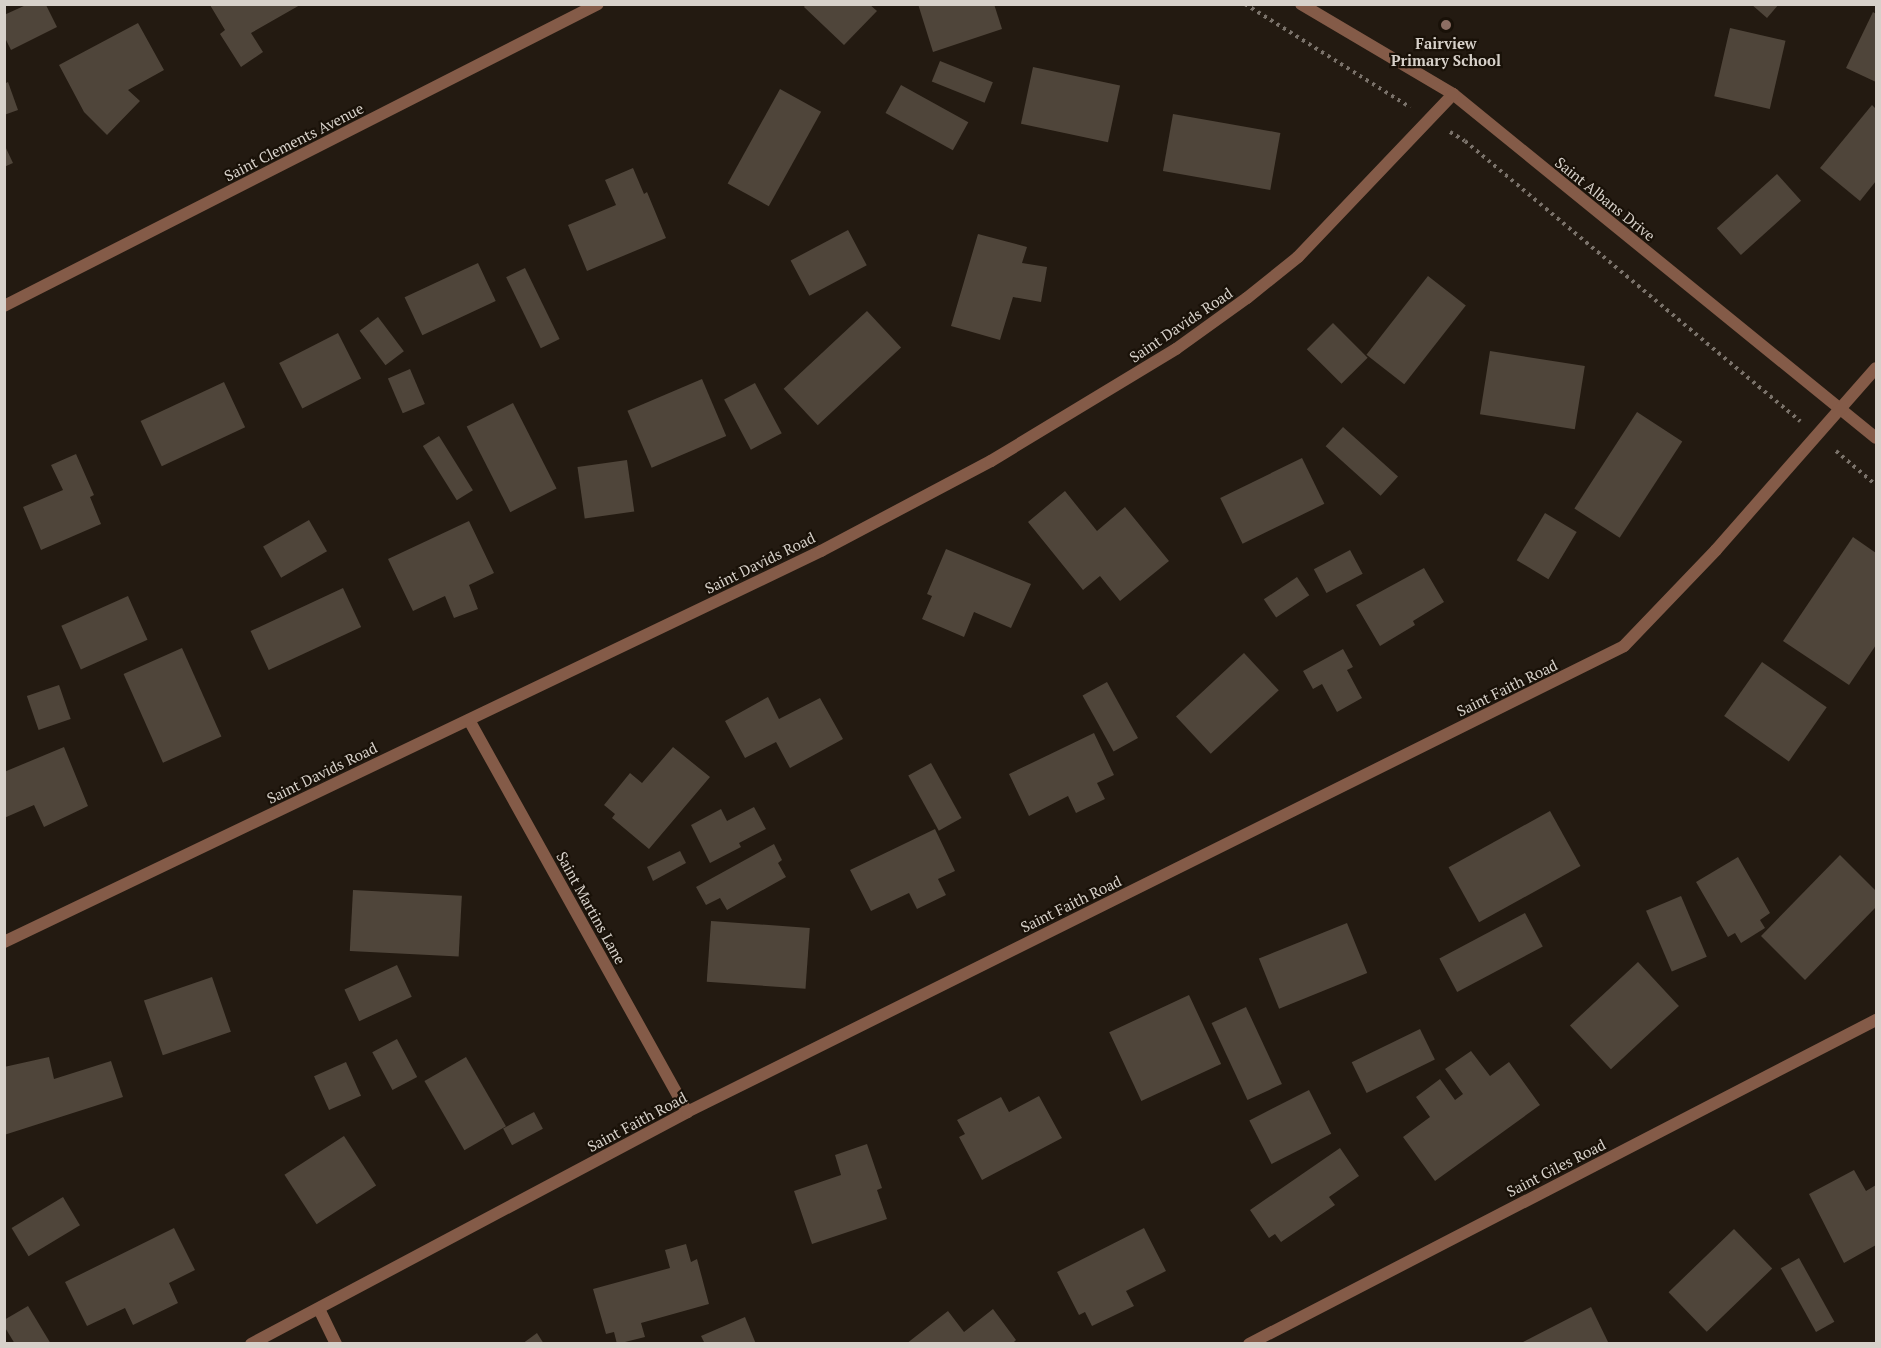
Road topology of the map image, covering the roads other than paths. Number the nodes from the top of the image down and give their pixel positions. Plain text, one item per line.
1 (598, 4) edge
2 (1301, 4) edge
3 (1452, 94) junction
4 (4, 306) edge
5 (1876, 368) edge
6 (1839, 408) junction
7 (1876, 438) edge
8 (469, 720) junction
9 (4, 942) edge
10 (1876, 1020) edge
11 (687, 1112) junction
12 (319, 1309) junction
13 (251, 1344) edge
14 (336, 1344) edge
15 (1249, 1344) edge

1 - 4 street, Saint Clements Avenue
2 - 3 street, Saint Albans Drive
3 - 6 street, Saint Albans Drive
3 - 8 street, Saint Davids Road
5 - 6 street, Saint Faith Road
6 - 7 street, Saint Albans Drive
6 - 11 street, Saint Faith Road
8 - 9 street, Saint Davids Road
8 - 11 street, Saint Martins Lane
10 - 15 street, Saint Giles Road
11 - 12 street, Saint Faith Road
12 - 13 street, Saint Faith Road
12 - 14 street

